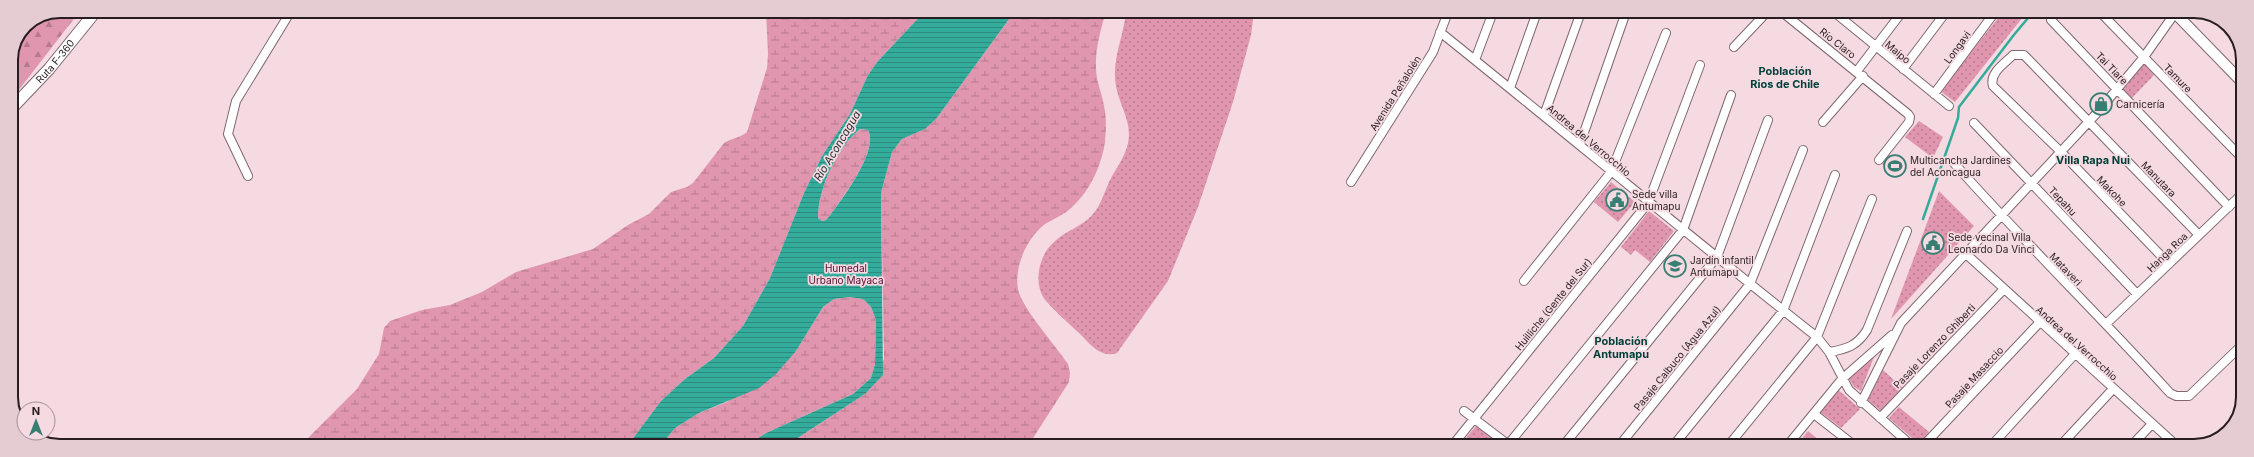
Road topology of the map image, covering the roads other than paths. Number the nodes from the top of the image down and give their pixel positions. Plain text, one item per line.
1 (90, 18) edge
2 (287, 18) edge
3 (1446, 18) edge
4 (1491, 18) edge
5 (1535, 18) edge
6 (1578, 18) edge
7 (1624, 18) edge
8 (1761, 18) edge
9 (1790, 18) edge
10 (1847, 18) edge
11 (1898, 18) edge
12 (1941, 18) edge
13 (1991, 18) edge
14 (2052, 18) edge
15 (2106, 18) edge
16 (2171, 18) edge
17 (2181, 18) edge
18 (1440, 32) junction
19 (1666, 34) dead end
20 (1734, 47) dead end
21 (1877, 47) junction
22 (2144, 57) junction
23 (1475, 60) junction
24 (1700, 65) dead end
25 (1903, 69) junction
26 (1860, 74) junction
27 (2236, 76) edge
28 (1992, 82) joint
29 (1510, 88) junction
30 (2118, 88) junction
31 (1934, 94) junction
32 (1731, 95) dead end
33 (18, 102) edge
34 (1949, 106) dead end
35 (1544, 115) junction
36 (1768, 120) dead end
37 (2090, 121) junction
38 (1823, 122) dead end
39 (1974, 123) dead end
40 (1580, 144) junction
41 (1802, 150) dead end
42 (2236, 152) edge
43 (2062, 153) junction
44 (1879, 160) dead end
45 (1953, 162) dead end
46 (1611, 172) junction
47 (1835, 175) dead end
48 (248, 176) dead end
49 (1351, 182) dead end
50 (2033, 183) junction
51 (1872, 199) dead end
52 (2236, 200) edge
53 (1648, 203) junction
54 (2229, 207) junction
55 (2000, 215) junction
56 (1683, 230) junction
57 (1907, 231) dead end
58 (2199, 235) junction
59 (1966, 253) junction
60 (1717, 257) junction
61 (2168, 264) junction
62 (1524, 281) dead end
63 (1750, 284) junction
64 (2004, 288) junction
65 (2137, 294) junction
66 (1783, 311) junction
67 (2040, 322) junction
68 (2106, 324) junction
69 (1896, 331) junction
70 (1816, 337) junction
71 (2236, 351) edge
72 (1829, 352) junction
73 (2075, 354) junction
74 (1842, 379) junction
75 (2114, 389) junction
76 (1862, 403) junction
77 (1464, 411) dead end
78 (1814, 414) junction
79 (1880, 418) junction
80 (1474, 419) junction
81 (2152, 424) junction
82 (1458, 439) edge
83 (1500, 439) edge
84 (1513, 439) edge
85 (1569, 439) edge
86 (1625, 439) edge
87 (1679, 439) edge
88 (1734, 439) edge
89 (1793, 439) edge
90 (1846, 439) edge
91 (1904, 439) edge
92 (1931, 439) edge
93 (1997, 439) edge
94 (2067, 439) edge
95 (2138, 439) edge
96 (2169, 439) edge

1 - 33 main road, Ruta F-360
2 - 48 street
3 - 18 street, Avenida Peñalolén
4 - 23 street
5 - 29 street
6 - 35 street
7 - 40 street
8 - 20 street
9 - 26 street, Río Claro
10 - 21 street, Maipo
11 - 21 street
12 - 25 street
13 - 31 street, Longavi
14 - 30 street, Tai Tiare
15 - 22 street, Tamure
16 - 22 street
17 - 27 street
18 - 23 street, Andrea del Verrocchio
18 - 49 street, Avenida Peñalolén
19 - 46 street
21 - 25 street, Maipo
21 - 26 street
22 - 30 street
22 - 42 street, Tamure
23 - 29 street, Andrea del Verrocchio
24 - 53 street, Huilliche (Gente del Sur)
25 - 31 street, Maipo
26 - 38 street
26 - 44 street, Río Claro
28 - 37 street, Manutara
28 - 43 street, Makohe
29 - 35 street, Andrea del Verrocchio
30 - 37 street
30 - 54 street, Tai Tiare
31 - 34 street, Maipo
32 - 56 street
35 - 40 street, Andrea del Verrocchio
36 - 60 street
37 - 43 street
37 - 58 street, Manutara
39 - 50 street, Tepahu
40 - 46 street, Andrea del Verrocchio
41 - 63 street, Pasaje Calbuco (Agua Azul)
43 - 50 street
43 - 61 street, Makohe
45 - 55 street, Mataveri
46 - 53 street, Andrea del Verrocchio
46 - 62 street
47 - 66 street
50 - 55 street
50 - 65 street, Tepahu
51 - 70 street
52 - 54 street, Hanga Roa
53 - 56 street, Andrea del Verrocchio
53 - 80 street, Huilliche (Gente del Sur)
54 - 58 street, Hanga Roa
55 - 59 street
55 - 68 street, Mataveri
56 - 60 street, Andrea del Verrocchio
56 - 84 street
57 - 72 street
58 - 61 street, Hanga Roa
59 - 64 street, Andrea del Verrocchio
59 - 69 street
60 - 63 street, Andrea del Verrocchio
60 - 85 street
61 - 65 street, Hanga Roa
63 - 66 street, Andrea del Verrocchio
63 - 86 street, Pasaje Calbuco (Agua Azul)
64 - 67 street, Andrea del Verrocchio
64 - 79 street, Pasaje Lorenzo Ghiberti
65 - 68 street, Hanga Roa
66 - 70 street, Andrea del Verrocchio
66 - 87 street
67 - 73 street, Andrea del Verrocchio
67 - 92 street, Pasaje Masaccio
68 - 71 street, Mataveri
69 - 74 street
69 - 76 street
70 - 72 street, Andrea del Verrocchio
70 - 88 street
72 - 74 street, Andrea del Verrocchio
73 - 75 street, Andrea del Verrocchio
73 - 93 street
74 - 76 street, Andrea del Verrocchio
74 - 78 street
75 - 81 street, Andrea del Verrocchio
75 - 94 street
76 - 79 street, Andrea del Verrocchio
77 - 80 street
78 - 89 street
78 - 90 street
79 - 91 street, Andrea del Verrocchio
80 - 82 street, Huilliche (Gente del Sur)
80 - 83 street
81 - 95 street
81 - 96 street, Andrea del Verrocchio

